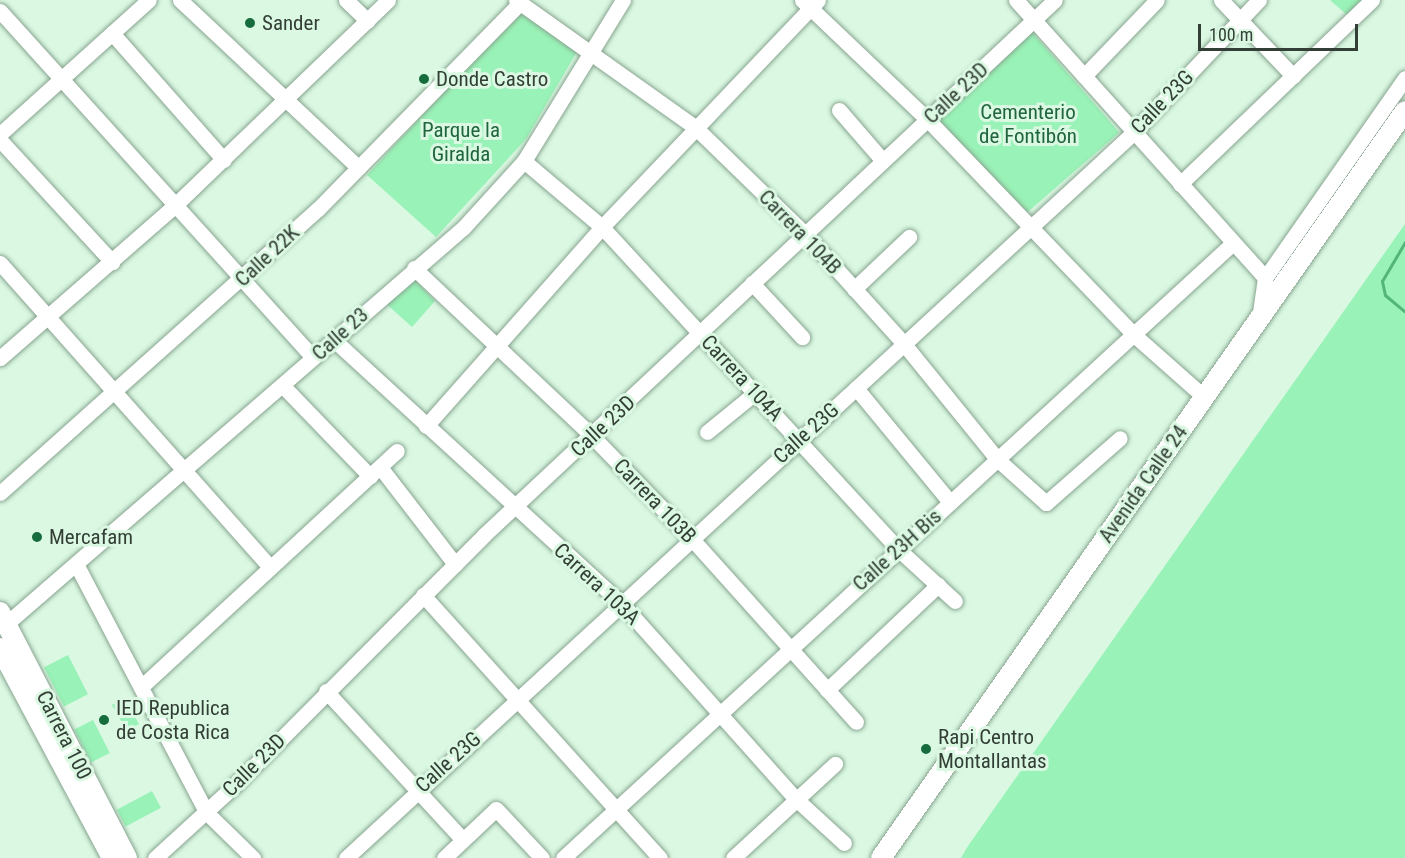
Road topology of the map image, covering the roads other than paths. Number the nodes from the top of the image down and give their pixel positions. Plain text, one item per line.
1 (149, 0) edge
2 (180, 0) edge
3 (346, 0) edge
4 (388, 0) edge
5 (623, 0) edge
6 (1016, 0) edge
7 (1055, 0) edge
8 (1157, 0) edge
9 (1221, 0) edge
10 (1258, 0) edge
11 (1372, 0) edge
12 (518, 1) edge
13 (810, 3) edge
14 (0, 11) edge
15 (1036, 19) junction
16 (1240, 20) junction
17 (368, 21) junction
18 (112, 33) junction
19 (591, 54) junction
20 (1084, 76) junction
21 (1293, 76) junction
22 (1405, 78) edge
23 (61, 80) junction
24 (286, 100) junction
25 (839, 110) dead end
26 (1405, 111) edge
27 (928, 120) junction
28 (695, 127) junction
29 (1134, 132) junction
30 (0, 134) edge
31 (0, 140) edge
32 (224, 160) junction
33 (524, 161) junction
34 (883, 161) junction
35 (359, 168) junction
36 (1179, 184) junction
37 (174, 206) junction
38 (1324, 226) junction
39 (602, 227) junction
40 (1031, 227) junction
41 (1296, 233) junction
42 (806, 235) junction
43 (909, 237) dead end
44 (1233, 243) junction
45 (112, 262) junction
46 (0, 263) edge
47 (414, 268) junction
48 (1265, 278) junction
49 (241, 280) junction
50 (752, 283) junction
51 (854, 289) junction
52 (46, 317) junction
53 (1259, 319) junction
54 (1132, 333) junction
55 (699, 334) junction
56 (802, 337) dead end
57 (334, 340) junction
58 (904, 344) junction
59 (495, 348) junction
60 (0, 358) edge
61 (313, 358) junction
62 (282, 385) junction
63 (856, 388) junction
64 (113, 391) junction
65 (756, 392) junction
66 (1204, 397) junction
67 (426, 426) junction
68 (707, 432) dead end
69 (592, 436) junction
70 (1120, 438) dead end
71 (798, 439) junction
72 (397, 451) dead end
73 (997, 459) junction
74 (184, 471) junction
75 (375, 471) junction
76 (0, 494) edge
77 (950, 502) junction
78 (515, 507) junction
79 (692, 538) junction
80 (898, 549) junction
81 (76, 564) junction
82 (455, 564) junction
83 (270, 567) junction
84 (938, 585) junction
85 (423, 595) junction
86 (955, 601) dead end
87 (622, 604) junction
88 (3, 618) edge
89 (0, 648) edge
90 (788, 649) junction
91 (141, 687) junction
92 (827, 690) junction
93 (326, 691) junction
94 (518, 700) junction
95 (722, 711) junction
96 (856, 722) dead end
97 (835, 764) dead end
98 (417, 790) junction
99 (796, 799) junction
100 (616, 810) junction
101 (206, 812) junction
102 (463, 840) junction
103 (844, 843) dead end
104 (112, 858) edge
105 (127, 858) edge
106 (155, 858) edge
107 (253, 858) edge
108 (346, 858) edge
109 (444, 858) edge
110 (542, 858) edge
111 (563, 858) edge
112 (660, 858) edge
113 (733, 858) edge
114 (881, 858) edge

1 - 18 street
2 - 24 street
3 - 17 street
4 - 17 street
5 - 19 street, Calle 23
6 - 15 street
7 - 15 street, Calle 23D
8 - 20 street
9 - 16 street
10 - 16 street, Calle 23G
11 - 21 street
12 - 19 street, Carrera 104B
12 - 35 street, Calle 22K
13 - 27 street
13 - 28 street
14 - 23 street
15 - 20 street
15 - 27 street, Calle 23D
16 - 21 street
16 - 29 street, Calle 23G
17 - 24 street
18 - 23 street
18 - 32 street
19 - 28 street, Carrera 104B
19 - 33 street, Calle 23
20 - 29 street
21 - 36 street
22 - 41 street
23 - 30 street
23 - 37 street
24 - 32 street
24 - 35 street
25 - 34 street
26 - 38 main road, Avenida Calle 24
27 - 34 street, Calle 23D
27 - 40 street
28 - 39 street
28 - 42 street, Carrera 104B
29 - 36 street
29 - 40 street, Calle 23G
31 - 45 street
32 - 37 street
33 - 39 street, Carrera 104A
33 - 47 street, Calle 23
34 - 42 street, Calle 23D
35 - 49 street, Calle 22K
36 - 44 street
37 - 45 street
37 - 49 street
38 - 41 street
38 - 53 main road, Avenida Calle 24
39 - 55 street, Carrera 104A
39 - 59 street
40 - 54 street
40 - 58 street, Calle 23G
41 - 48 street
42 - 50 street, Calle 23D
42 - 51 street, Carrera 104B
43 - 51 street
44 - 48 street
44 - 54 street, Calle 23H Bis
45 - 52 street
46 - 52 street
47 - 57 street, Calle 23
47 - 59 street, Carrera 103B
48 - 53 street
49 - 61 street
49 - 64 street, Calle 22K
50 - 55 street, Calle 23D
50 - 56 street
51 - 58 street, Carrera 104B
52 - 60 street
52 - 64 street
53 - 66 main road, Avenida Calle 24
54 - 66 street
54 - 73 street, Calle 23H Bis
55 - 65 street, Carrera 104A
55 - 69 street, Calle 23D
57 - 61 street, Calle 23
57 - 67 street, Carrera 103A
58 - 63 street, Calle 23G
58 - 73 street, Carrera 104B
59 - 67 street
59 - 69 street, Carrera 103B
61 - 62 street, Calle 23
62 - 74 street, Calle 23
62 - 75 street
63 - 71 street, Calle 23G
63 - 77 street
64 - 74 street
64 - 76 street, Calle 22K
65 - 68 street
65 - 71 street, Carrera 104A
66 - 114 main road, Avenida Calle 24
67 - 78 street, Carrera 103A
69 - 78 street, Calle 23D
69 - 79 street, Carrera 103B
70 - 73 street, Carrera 104B
71 - 79 street, Calle 23G
71 - 80 street, Carrera 104A
72 - 75 street
73 - 77 street, Calle 23H Bis
74 - 81 street, Calle 23
74 - 83 street
75 - 82 street
75 - 83 street
77 - 80 street, Calle 23H Bis
78 - 82 street, Calle 23D
78 - 87 street, Carrera 103A
79 - 87 street, Calle 23G
79 - 90 street, Carrera 103B
80 - 84 street, Carrera 104A
80 - 90 street, Calle 23H Bis
81 - 88 street, Calle 23
81 - 91 street
82 - 85 street, Calle 23D
83 - 91 street
84 - 86 street, Carrera 104A
84 - 92 street
85 - 93 street, Calle 23D
85 - 94 street
87 - 94 street, Calle 23G
87 - 95 street, Carrera 103A
88 - 105 main road, Carrera 100
89 - 104 main road, Carrera 100
90 - 92 street, Carrera 103B
90 - 95 street, Calle 23H Bis
91 - 101 street
92 - 96 street, Carrera 103B
93 - 98 street
93 - 101 street, Calle 23D
94 - 98 street, Calle 23G
94 - 100 street
95 - 99 street, Carrera 103A
95 - 100 street, Calle 23H Bis
97 - 99 street
98 - 102 street
98 - 108 street, Calle 23G
99 - 103 street, Carrera 103A
99 - 113 street
100 - 111 street, Calle 23H Bis
100 - 112 street
101 - 106 street, Calle 23D
101 - 107 street
102 - 109 street
102 - 110 street

